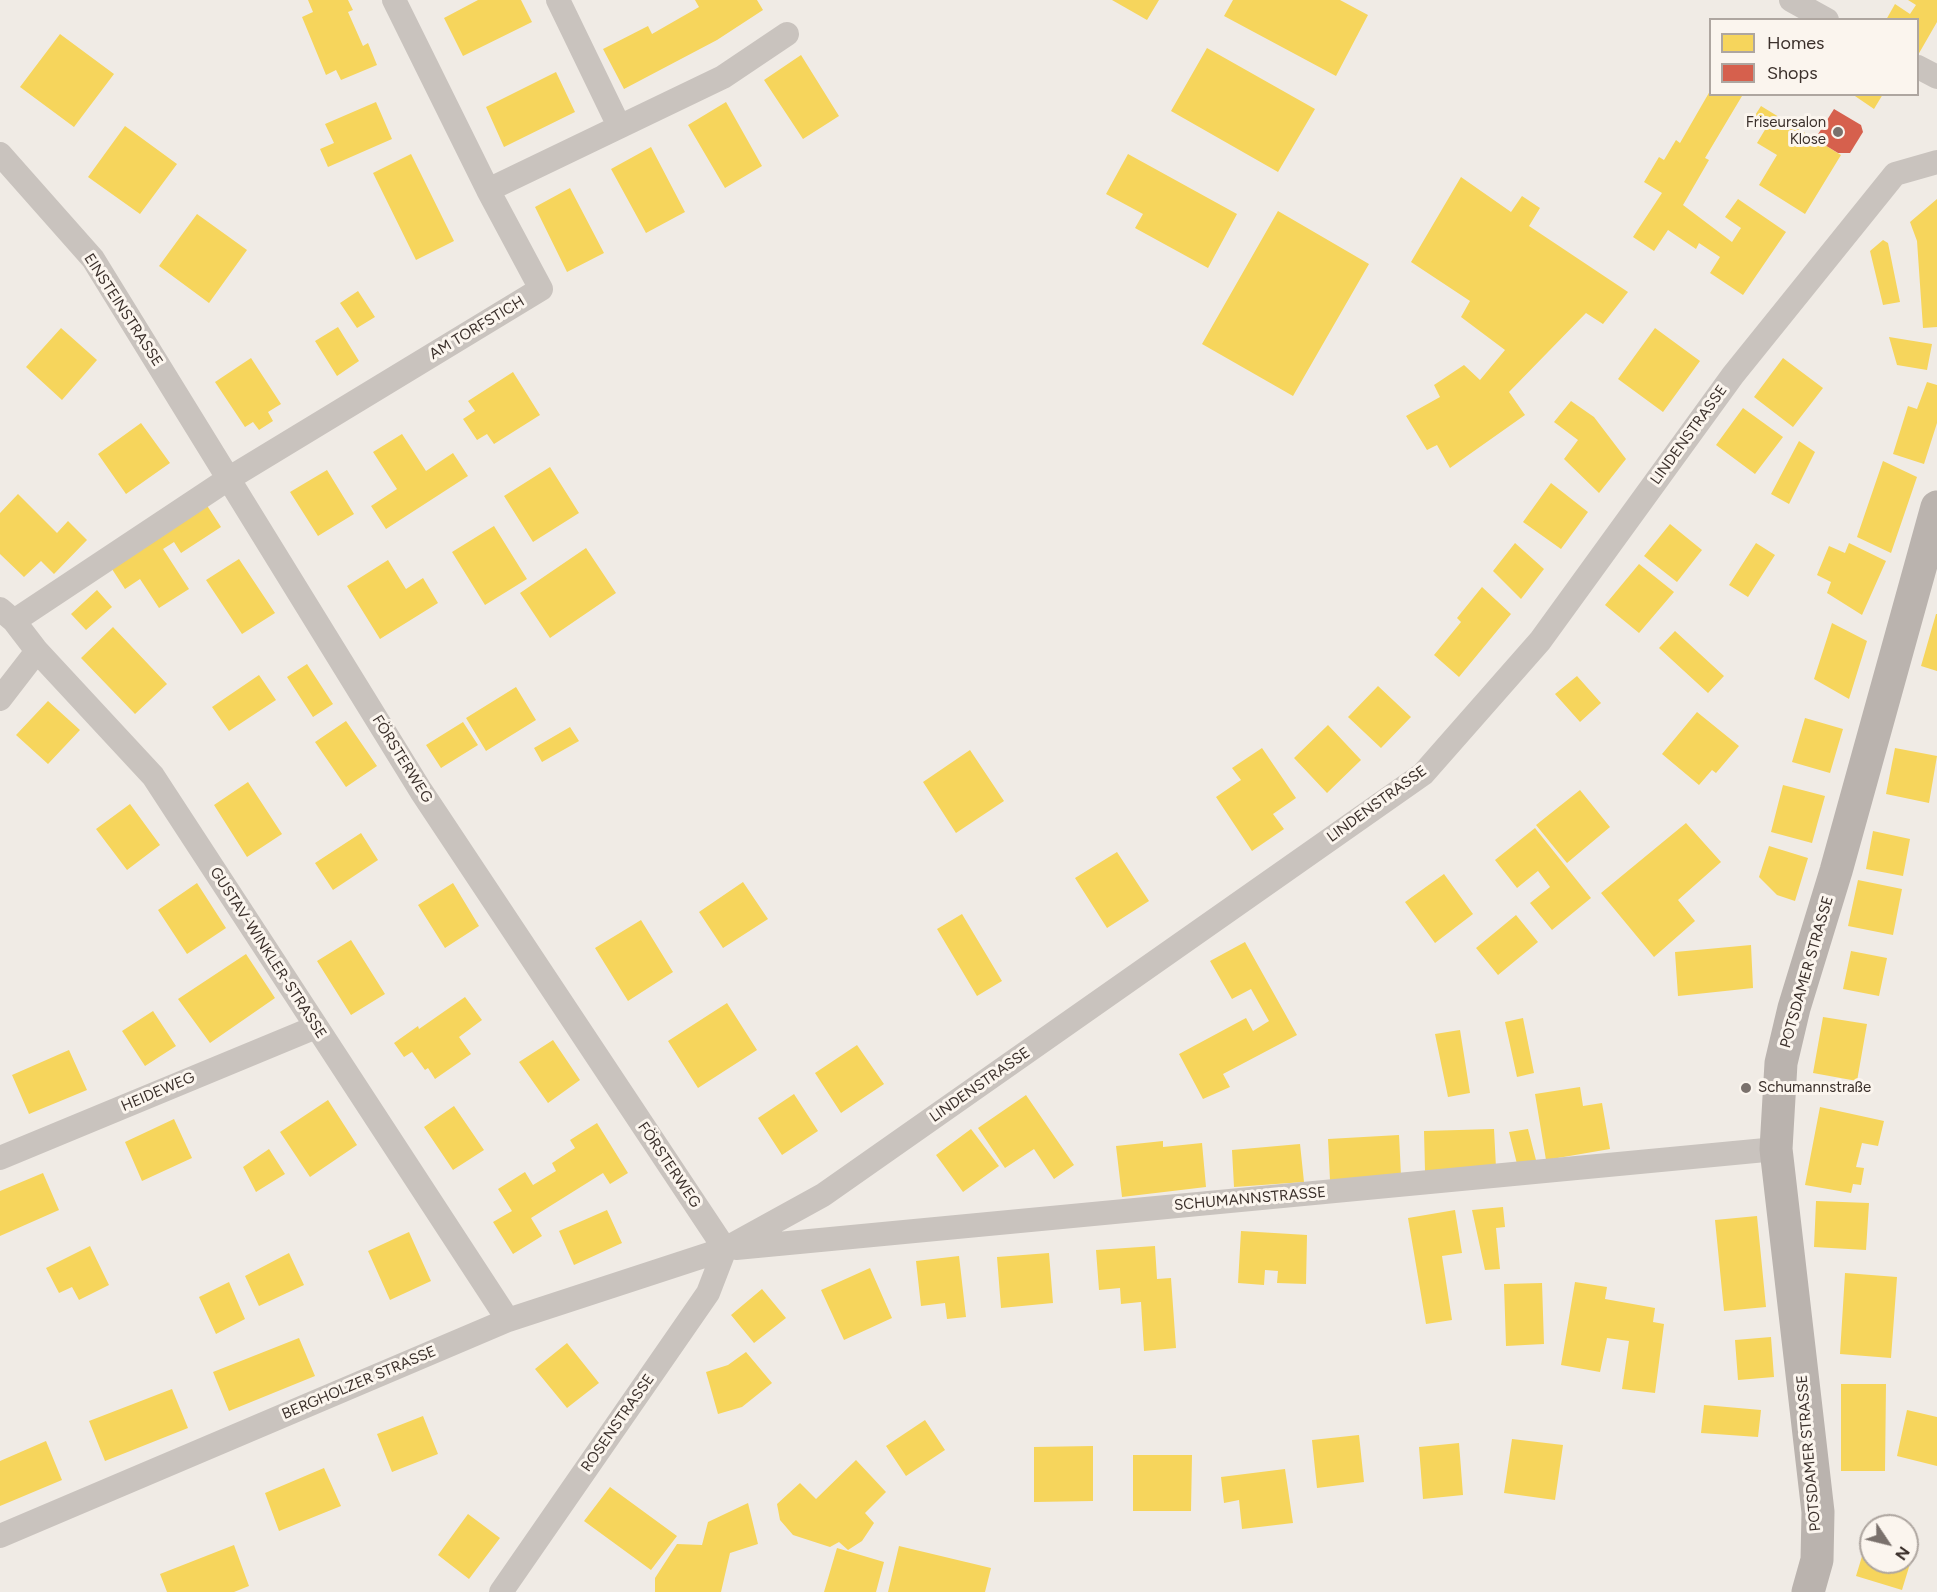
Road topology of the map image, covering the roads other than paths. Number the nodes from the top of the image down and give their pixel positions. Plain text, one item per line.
1 (394, 0) edge
2 (558, 0) edge
3 (1791, 0) edge
4 (1823, 18) edge
5 (787, 34) dead end
6 (1919, 68) edge
7 (1937, 77) edge
8 (619, 126) junction
9 (0, 154) edge
10 (1937, 162) edge
11 (488, 190) junction
12 (228, 479) junction
13 (1937, 507) edge
14 (7, 615) edge
15 (37, 651) junction
16 (0, 699) edge
17 (316, 1027) junction
18 (1776, 1149) junction
19 (0, 1158) edge
20 (725, 1249) junction
21 (508, 1320) junction
22 (0, 1536) edge
23 (501, 1592) edge
24 (1808, 1592) edge

1 - 11 street, AM TORFSTICH
2 - 8 street
3 - 4 street
5 - 8 street
6 - 7 street
8 - 11 street
9 - 12 street, EINSTEINSTRASSE
10 - 20 street, LINDENSTRASSE
11 - 12 street, AM TORFSTICH
12 - 14 street
12 - 20 street, FÖRSTERWEG
13 - 18 street, POTSDAMER STRASSE
14 - 15 street, GUSTAV-WINKLER-STRASSE
15 - 16 street
15 - 17 street, GUSTAV-WINKLER-STRASSE
17 - 19 street, HEIDEWEG
17 - 21 street, GUSTAV-WINKLER-STRASSE
18 - 20 street, SCHUMANNSTRASSE
18 - 24 street, POTSDAMER STRASSE
20 - 21 street, BERGHOLZER STRASSE
20 - 23 street, ROSENSTRASSE
21 - 22 street, BERGHOLZER STRASSE

